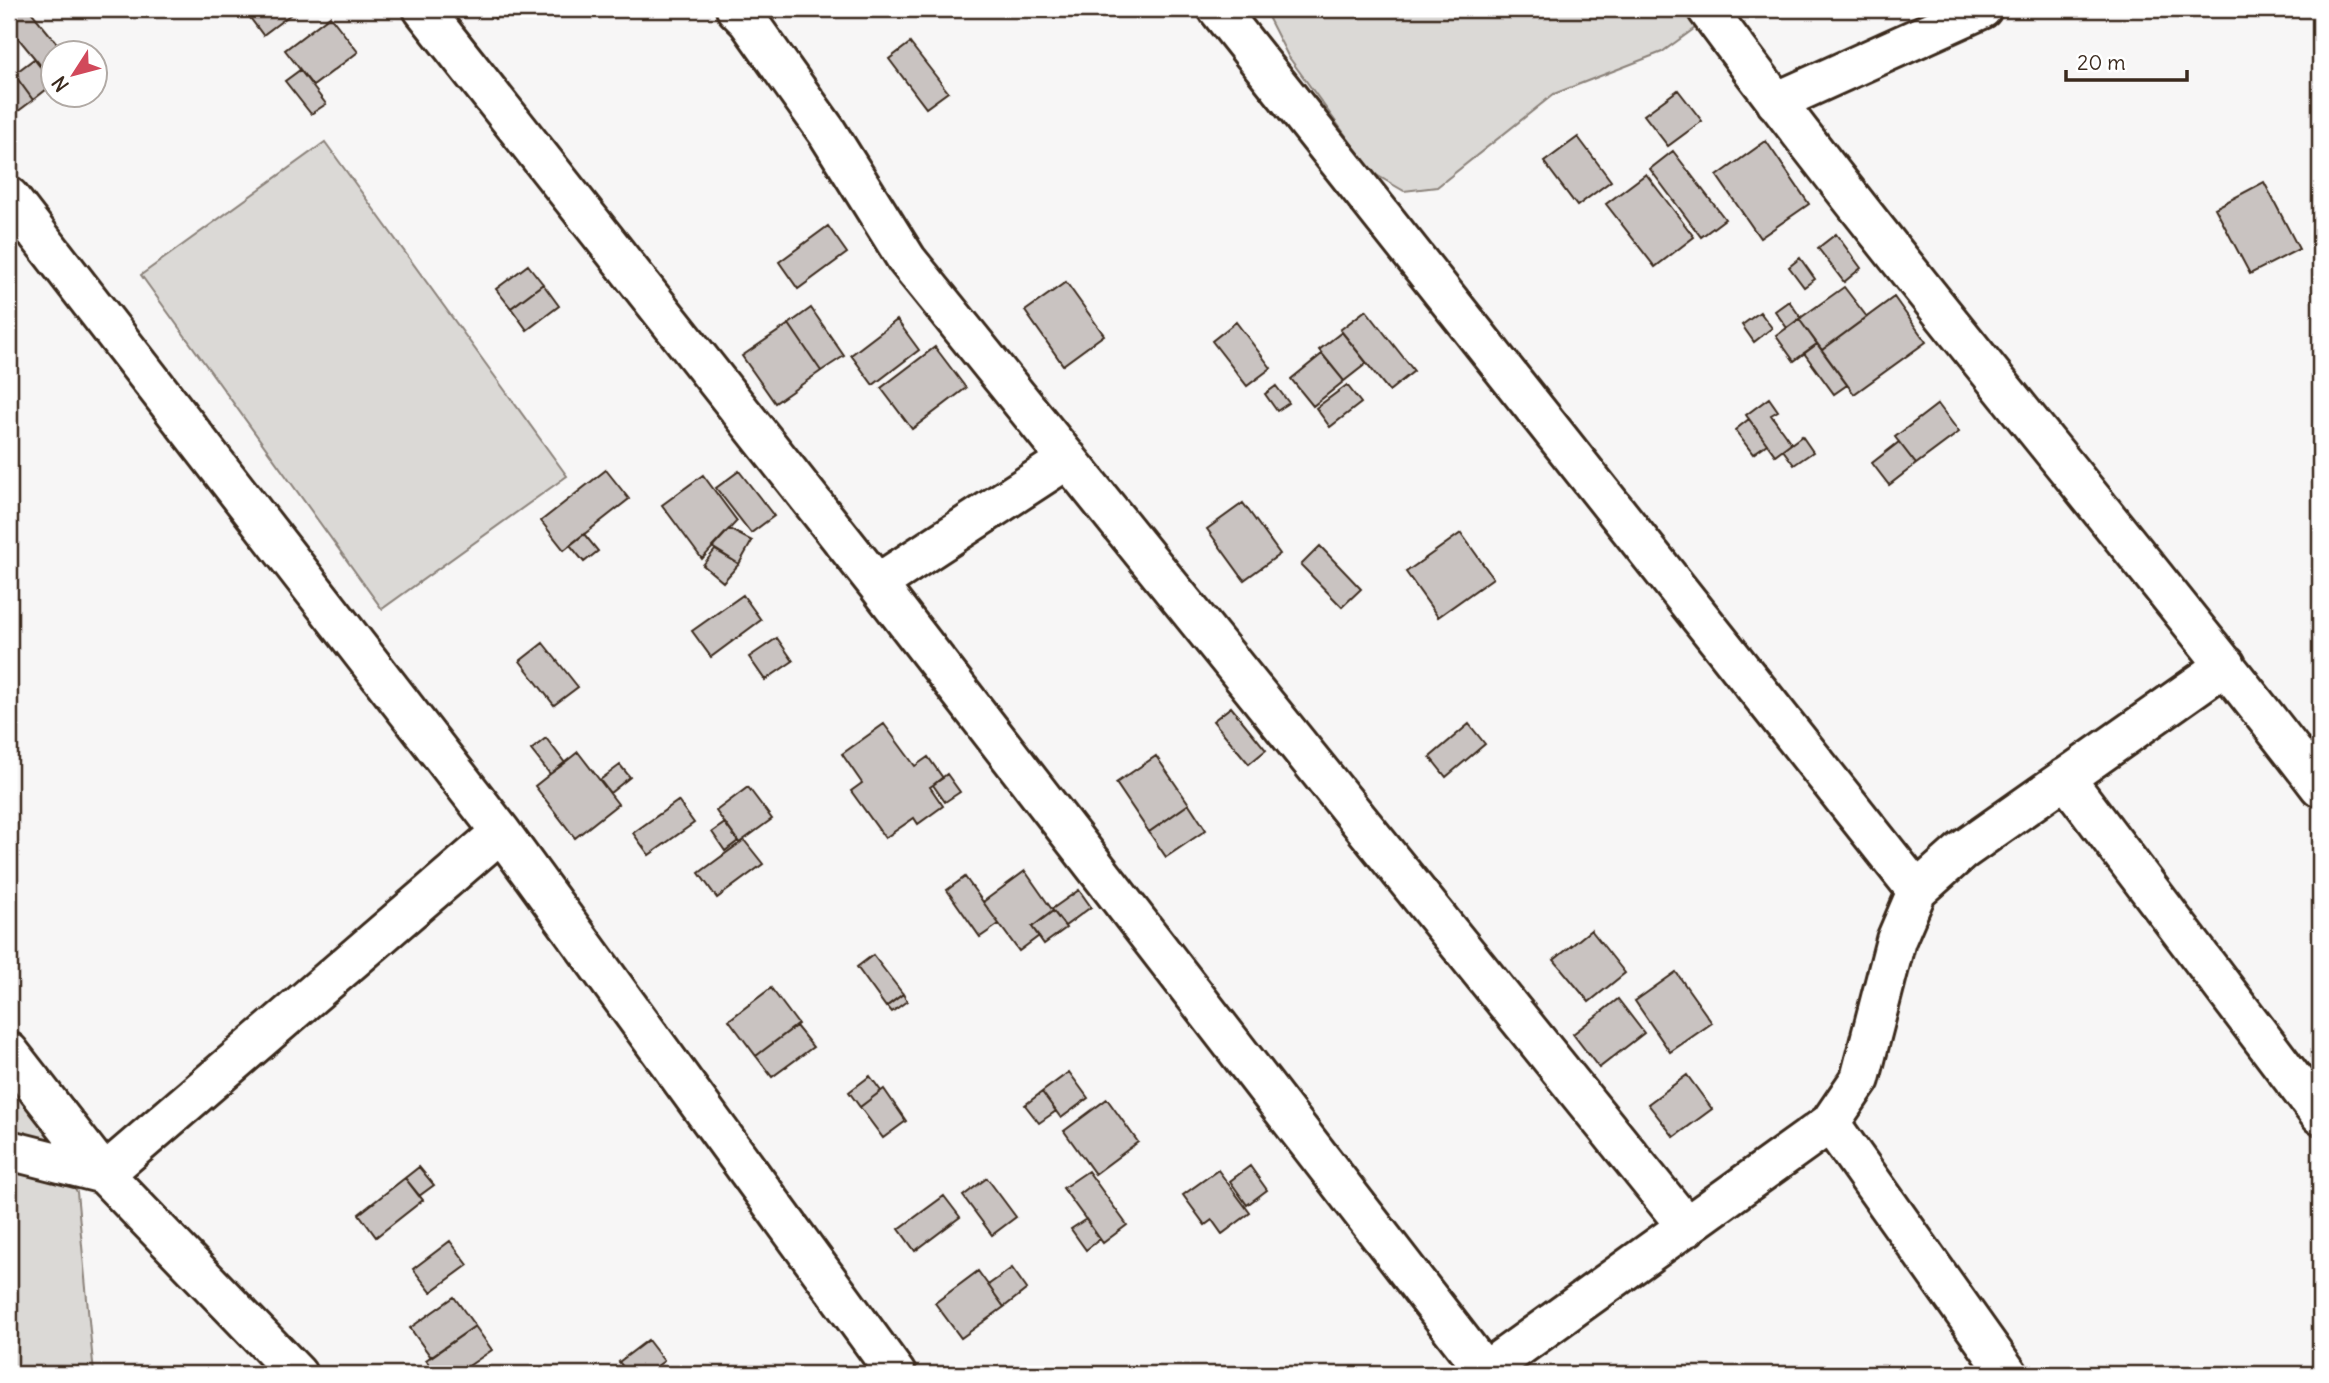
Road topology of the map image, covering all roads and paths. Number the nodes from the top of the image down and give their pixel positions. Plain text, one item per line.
1 (423, 9) edge
2 (736, 9) edge
3 (1218, 9) edge
4 (1707, 9) edge
5 (1982, 9) edge
6 (1776, 102) junction
7 (9, 197) edge
8 (1068, 459) junction
9 (877, 584) junction
10 (2226, 665) junction
11 (2065, 778) junction
12 (2320, 788) edge
13 (501, 832) junction
14 (1917, 891) junction
15 (9, 1052) edge
16 (2320, 1115) edge
17 (1830, 1124) junction
18 (9, 1150) edge
19 (104, 1174) junction
20 (1687, 1227) junction
21 (1484, 1373) edge
22 (297, 1374) edge
23 (896, 1374) edge
24 (2008, 1374) edge

1 - 9 street
2 - 8 street
3 - 14 street
4 - 6 street
5 - 6 street
6 - 10 street
7 - 13 street
8 - 9 street
8 - 20 street
9 - 21 street
10 - 11 street
10 - 12 street
11 - 14 street
11 - 16 street
13 - 19 street
13 - 23 street
14 - 17 street
15 - 19 street
17 - 20 street
17 - 24 street
18 - 19 street
19 - 22 street
20 - 21 street

